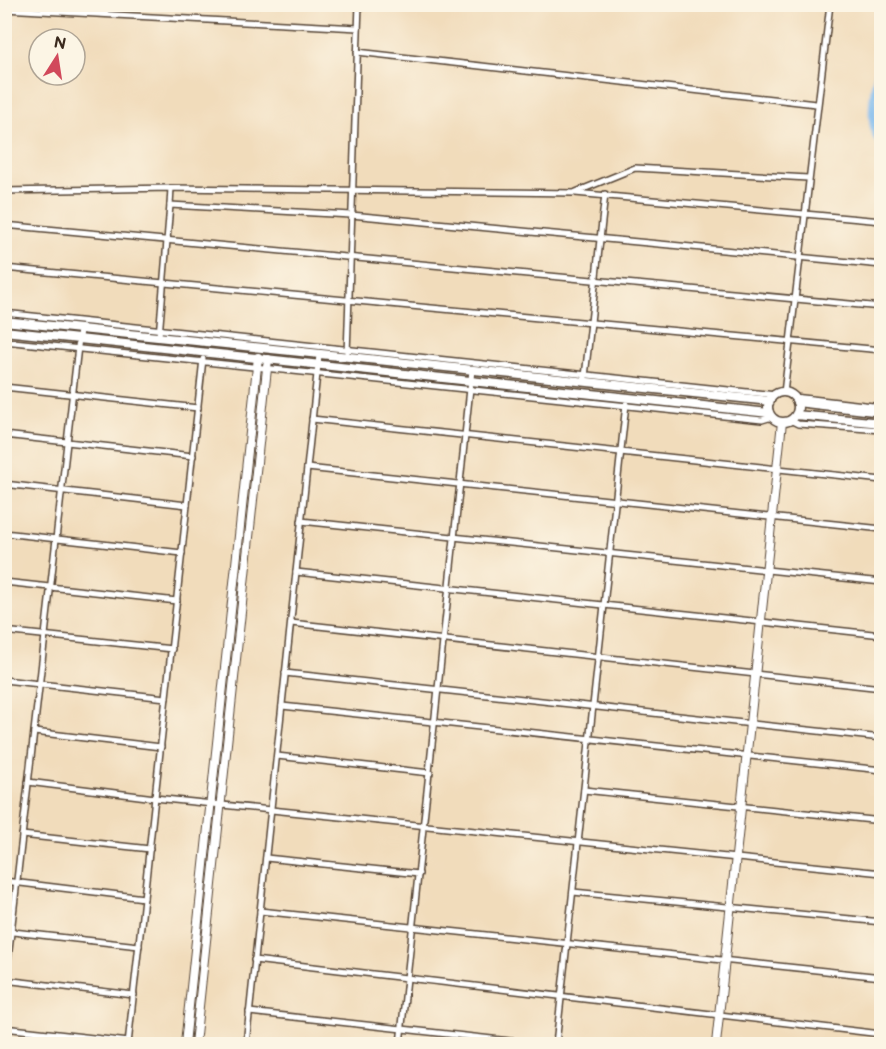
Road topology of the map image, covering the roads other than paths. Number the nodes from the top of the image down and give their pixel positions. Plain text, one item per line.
1 (359, 4) edge
2 (830, 4) edge
3 (4, 9) edge
4 (358, 28) junction
5 (357, 52) junction
6 (816, 104) junction
7 (808, 178) junction
8 (171, 188) junction
9 (352, 189) junction
10 (4, 191) edge
11 (575, 193) junction
12 (605, 194) junction
13 (170, 205) junction
14 (804, 214) junction
15 (351, 215) junction
16 (882, 221) edge
17 (4, 225) edge
18 (601, 238) junction
19 (167, 239) junction
20 (350, 257) junction
21 (799, 257) junction
22 (882, 265) edge
23 (4, 268) edge
24 (597, 281) junction
25 (164, 283) junction
26 (794, 299) junction
27 (348, 300) junction
28 (882, 307) edge
29 (4, 313) edge
30 (4, 321) edge
31 (592, 323) junction
32 (80, 329) junction
33 (4, 331) edge
34 (159, 333) junction
35 (4, 341) edge
36 (789, 341) junction
37 (78, 343) junction
38 (882, 350) edge
39 (347, 354) junction
40 (204, 356) junction
41 (263, 363) junction
42 (318, 364) junction
43 (471, 375) junction
44 (585, 378) junction
45 (4, 387) edge
46 (470, 389) junction
47 (73, 394) junction
48 (777, 396) junction
49 (796, 399) junction
50 (626, 401) junction
51 (882, 407) edge
52 (198, 408) junction
53 (882, 412) edge
54 (771, 415) junction
55 (312, 418) junction
56 (789, 419) junction
57 (882, 423) edge
58 (882, 430) edge
59 (4, 435) edge
60 (465, 436) junction
61 (66, 441) junction
62 (621, 452) junction
63 (193, 456) junction
64 (307, 468) junction
65 (775, 468) junction
66 (882, 480) edge
67 (4, 484) edge
68 (460, 485) junction
69 (61, 491) junction
70 (615, 501) junction
71 (187, 505) junction
72 (770, 517) junction
73 (301, 521) junction
74 (882, 529) edge
75 (4, 533) edge
76 (454, 538) junction
77 (55, 539) junction
78 (182, 553) junction
79 (610, 554) junction
80 (765, 570) junction
81 (296, 572) junction
82 (4, 582) edge
83 (882, 582) edge
84 (50, 587) junction
85 (449, 589) junction
86 (177, 601) junction
87 (604, 604) junction
88 (759, 622) junction
89 (291, 623) junction
90 (4, 631) edge
91 (882, 634) edge
92 (45, 635) junction
93 (444, 640) junction
94 (172, 649) junction
95 (598, 657) junction
96 (285, 673) junction
97 (754, 673) junction
98 (4, 680) edge
99 (39, 683) junction
100 (882, 688) edge
101 (439, 691) junction
102 (166, 698) junction
103 (282, 706) junction
104 (593, 707) junction
105 (435, 723) junction
106 (748, 724) junction
107 (34, 732) junction
108 (882, 738) edge
109 (589, 740) junction
110 (161, 747) junction
111 (277, 756) junction
112 (745, 756) junction
113 (882, 770) edge
114 (430, 773) junction
115 (28, 782) junction
116 (584, 790) junction
117 (155, 798) junction
118 (210, 804) junction
119 (220, 804) junction
120 (740, 806) junction
121 (272, 810) junction
122 (882, 821) edge
123 (424, 825) junction
124 (22, 835) junction
125 (578, 841) junction
126 (150, 849) junction
127 (266, 858) junction
128 (734, 858) junction
129 (882, 873) edge
130 (419, 874) junction
131 (4, 881) edge
132 (17, 882) junction
133 (573, 892) junction
134 (144, 898) junction
135 (730, 907) junction
136 (260, 911) junction
137 (882, 922) edge
138 (413, 927) junction
139 (8, 932) edge
140 (567, 944) junction
141 (139, 946) junction
142 (254, 960) junction
143 (725, 961) junction
144 (882, 977) edge
145 (408, 978) junction
146 (5, 980) edge
147 (4, 994) edge
148 (134, 995) junction
149 (561, 995) junction
150 (249, 1012) junction
151 (719, 1013) junction
152 (4, 1028) edge
153 (402, 1030) junction
154 (881, 1034) edge
155 (129, 1043) edge
156 (185, 1044) edge
157 (195, 1044) edge
158 (246, 1044) edge
159 (400, 1044) edge
160 (537, 1044) edge
161 (556, 1044) edge
162 (716, 1044) edge

1 - 4 street
2 - 6 street
3 - 4 street
4 - 5 street
5 - 6 street
5 - 9 street
6 - 7 street
7 - 11 street
7 - 14 street
8 - 9 street
8 - 10 street
8 - 13 street
9 - 11 street
9 - 15 street
11 - 12 street
12 - 14 street
12 - 18 street
13 - 15 street
13 - 19 street
14 - 16 street
14 - 21 street
15 - 18 street
15 - 20 street
17 - 19 street
18 - 21 street
18 - 24 street
19 - 20 street
19 - 25 street
20 - 24 street
20 - 27 street
21 - 22 street
21 - 26 street
23 - 25 street
24 - 26 street
24 - 31 street
25 - 27 street
25 - 34 street
26 - 28 street
26 - 36 street
27 - 31 street
27 - 39 street
29 - 34 street
30 - 32 main road
31 - 36 street
31 - 44 street
32 - 34 main road
32 - 37 street
33 - 37 main road
34 - 39 street
34 - 42 main road
35 - 37 street
36 - 38 street
36 - 48 street
37 - 40 main road
37 - 47 street
39 - 42 main road
39 - 43 main road
39 - 44 street
40 - 41 main road
40 - 52 street
41 - 42 main road
41 - 118 main road
41 - 119 main road
42 - 43 main road
42 - 46 street
42 - 55 street
43 - 44 main road
43 - 46 street
43 - 50 main road
44 - 48 main road
45 - 47 street
46 - 50 street
46 - 60 street
47 - 52 street
47 - 61 street
48 - 49 main road
48 - 54 main road
49 - 51 street
49 - 53 main road
49 - 56 main road
50 - 54 main road
50 - 62 street
52 - 63 street
54 - 56 main road
55 - 60 street
55 - 64 street
56 - 57 main road
56 - 58 street
56 - 65 main road
59 - 61 street
60 - 62 street
60 - 68 street
61 - 63 street
61 - 69 street
62 - 65 street
62 - 70 street
63 - 71 street
64 - 68 street
64 - 73 street
65 - 66 street
65 - 72 main road
67 - 69 street
68 - 70 street
68 - 76 street
69 - 71 street
69 - 77 street
70 - 72 street
70 - 79 street
71 - 78 street
72 - 74 street
72 - 80 main road
73 - 76 street
73 - 81 street
75 - 77 street
76 - 79 street
76 - 85 street
77 - 78 street
77 - 84 street
78 - 86 street
79 - 80 street
79 - 87 street
80 - 83 street
80 - 88 main road
81 - 85 street
81 - 89 street
82 - 84 street
84 - 86 street
84 - 92 street
85 - 87 street
85 - 93 street
86 - 94 street
87 - 88 street
87 - 95 street
88 - 91 street
88 - 97 main road
89 - 93 street
89 - 96 street
90 - 92 street
92 - 94 street
92 - 99 street
93 - 95 street
93 - 101 street
94 - 102 street
95 - 97 street
95 - 104 street
96 - 101 street
96 - 103 street
97 - 100 street
97 - 106 main road
98 - 99 street
99 - 102 street
99 - 107 street
101 - 104 street
101 - 105 street
102 - 110 street
103 - 105 street
103 - 111 street
104 - 106 street
104 - 109 street
105 - 109 street
105 - 114 street
106 - 108 street
106 - 112 main road
107 - 110 street
107 - 115 street
109 - 112 street
109 - 116 street
110 - 117 street
111 - 114 street
111 - 121 street
112 - 113 street
112 - 120 main road
114 - 123 street
115 - 117 street
115 - 124 street
116 - 120 street
116 - 125 street
117 - 118 street
117 - 126 street
118 - 119 street
118 - 156 main road
119 - 121 street
119 - 157 main road
120 - 122 street
120 - 128 main road
121 - 123 street
121 - 127 street
123 - 125 street
123 - 130 street
124 - 126 street
124 - 132 street
125 - 128 street
125 - 133 street
126 - 134 street
127 - 130 street
127 - 136 street
128 - 129 street
128 - 135 main road
130 - 138 street
131 - 132 street
132 - 134 street
132 - 139 street
133 - 135 street
133 - 140 street
134 - 141 street
135 - 137 street
135 - 143 main road
136 - 138 street
136 - 142 street
138 - 140 street
138 - 145 street
139 - 141 street
139 - 146 street
140 - 143 street
140 - 149 street
141 - 148 street
142 - 145 street
142 - 150 street
143 - 144 street
143 - 151 main road
145 - 149 street
145 - 153 street
146 - 147 street
146 - 148 street
148 - 155 street
149 - 151 street
149 - 161 street
150 - 153 street
150 - 158 street
151 - 154 street
151 - 162 main road
152 - 155 street
153 - 159 street
153 - 160 street

